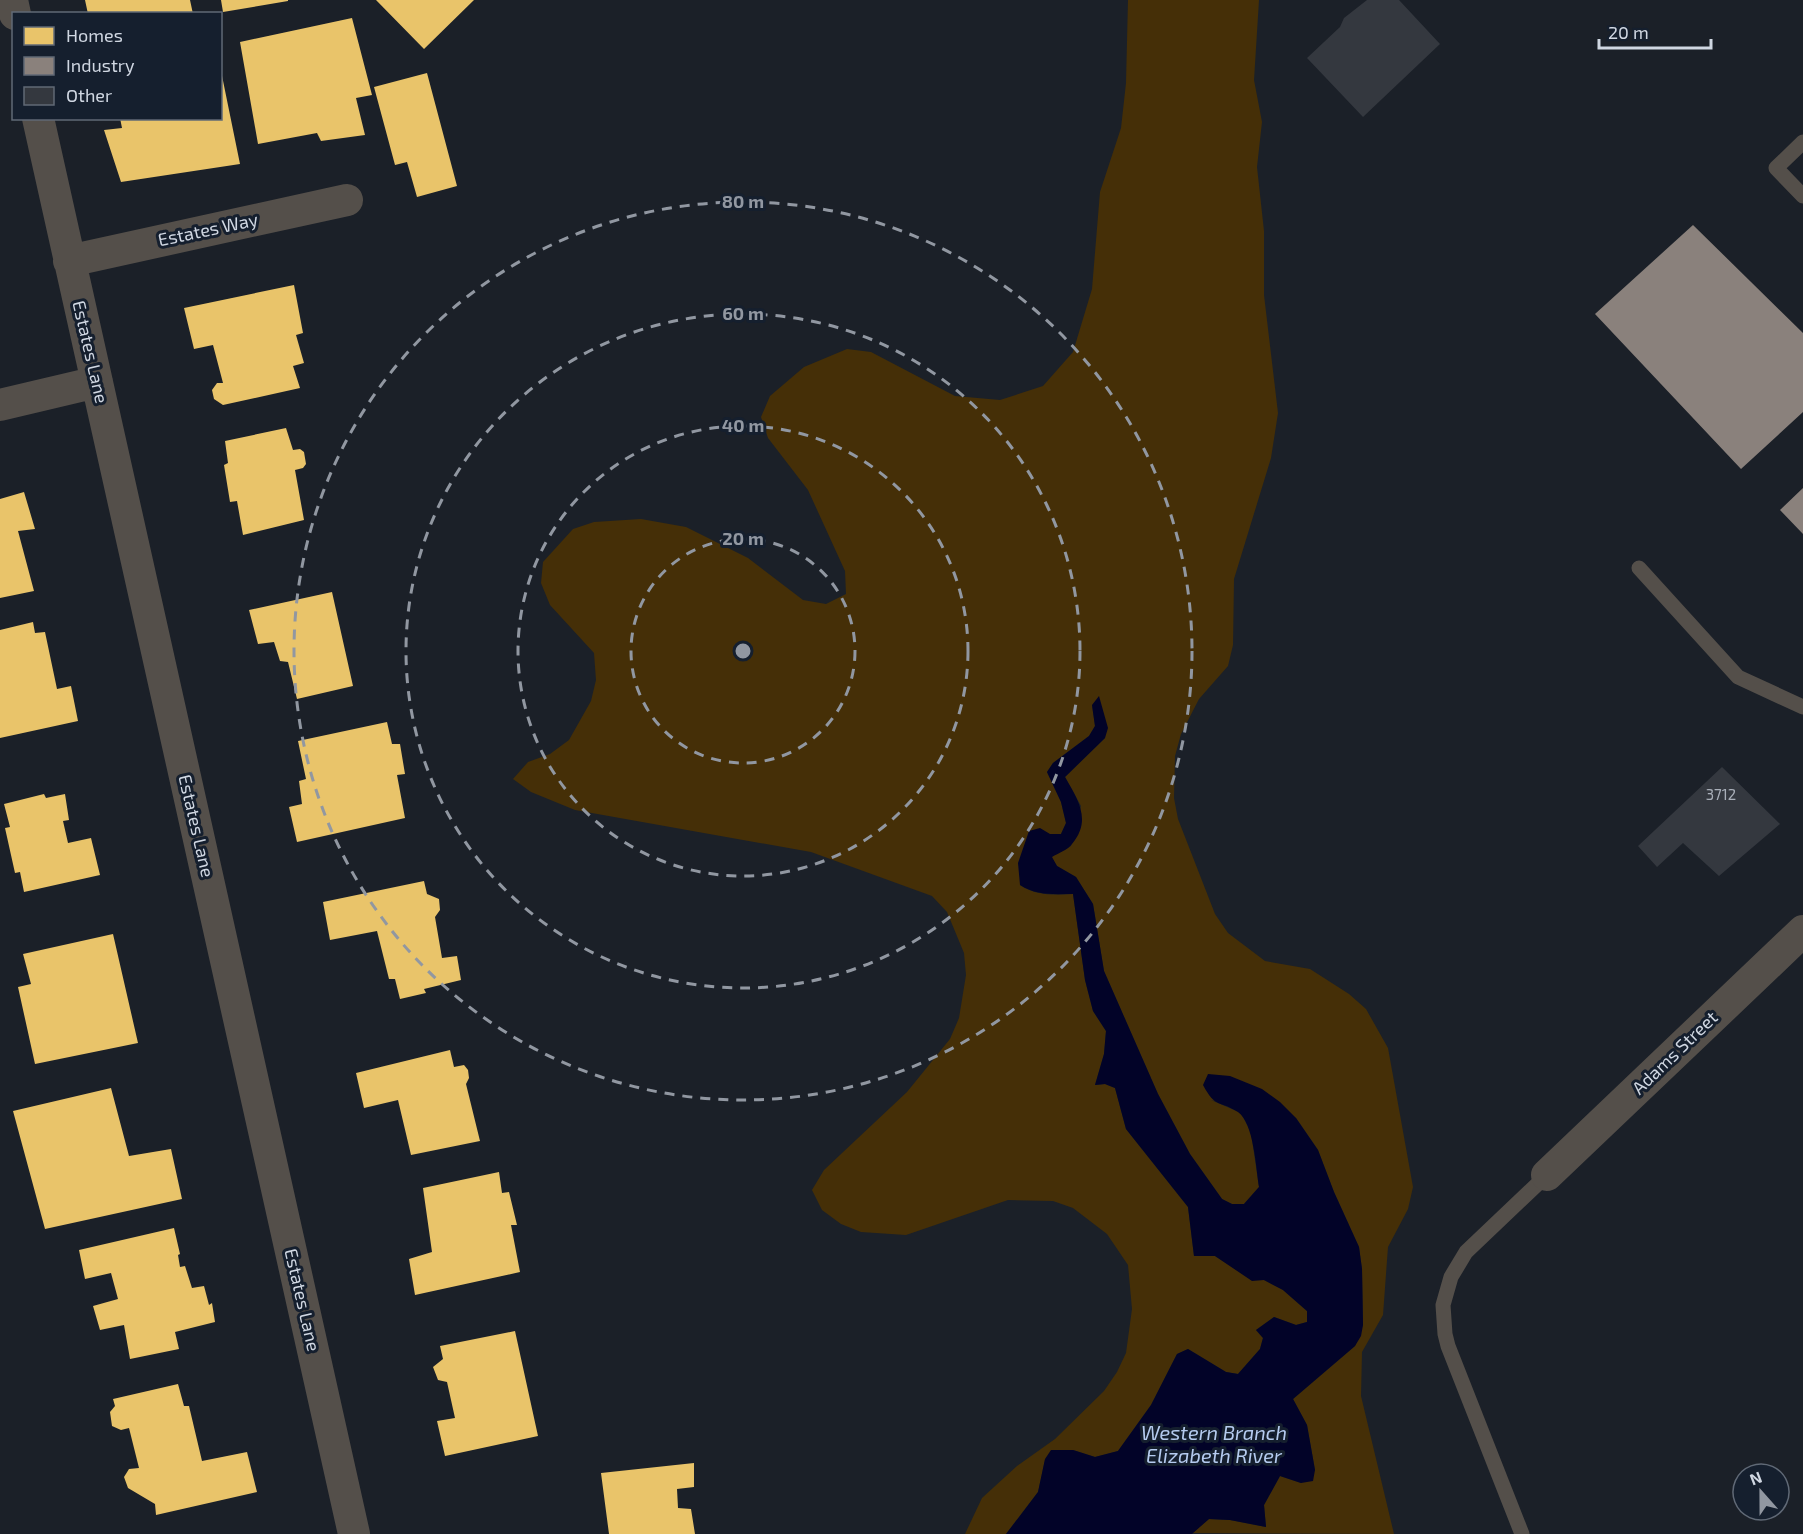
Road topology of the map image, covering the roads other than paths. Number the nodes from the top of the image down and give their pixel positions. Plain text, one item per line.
1 (38, 120) edge
2 (1803, 142) edge
3 (1803, 196) edge
4 (347, 200) dead end
5 (69, 261) junction
6 (97, 382) junction
7 (0, 405) edge
8 (1639, 568) dead end
9 (1803, 707) edge
10 (1801, 941) edge
11 (1547, 1175) joint
12 (354, 1534) edge
13 (1522, 1534) edge

1 - 5 street, Estates Lane
2 - 3 lane
4 - 5 street, Estates Way
5 - 6 street, Estates Lane
6 - 7 street
6 - 12 street, Estates Lane
8 - 9 lane
10 - 11 street, Adams Street
11 - 13 lane

